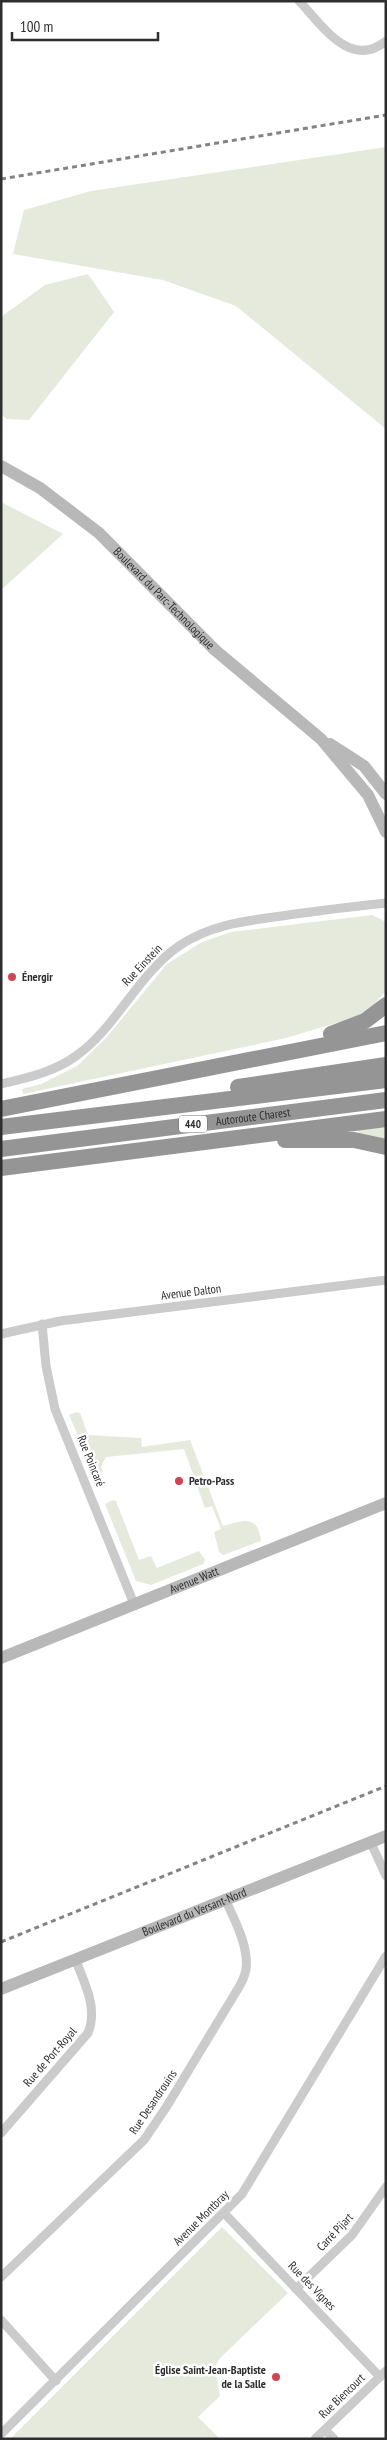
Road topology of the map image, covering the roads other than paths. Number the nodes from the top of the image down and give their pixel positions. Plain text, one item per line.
1 (299, 1) edge
2 (386, 41) edge
3 (1, 466) edge
4 (322, 740) junction
5 (386, 794) edge
6 (386, 832) edge
7 (386, 902) edge
8 (386, 1005) edge
9 (386, 1033) edge
10 (226, 1064) junction
11 (386, 1065) edge
12 (386, 1080) edge
13 (1, 1084) edge
14 (386, 1100) edge
15 (1, 1109) edge
16 (386, 1118) edge
17 (4, 1126) edge
18 (386, 1147) edge
19 (1, 1149) edge
20 (141, 1149) junction
21 (1, 1168) edge
22 (386, 1280) edge
23 (42, 1324) junction
24 (1, 1334) edge
25 (386, 1503) edge
26 (134, 1604) junction
27 (1, 1658) edge
28 (386, 1836) edge
29 (371, 1842) junction
30 (386, 1876) edge
31 (226, 1901) junction
32 (386, 1956) edge
33 (76, 1961) junction
34 (1, 1990) edge
35 (1, 2133) edge
36 (386, 2188) edge
37 (225, 2214) junction
38 (1, 2276) edge
39 (296, 2289) junction
40 (1, 2320) edge
41 (383, 2374) edge
42 (56, 2381) junction
43 (325, 2430) junction
44 (1, 2434) edge
45 (315, 2439) edge
46 (334, 2439) edge

1 - 2 street
3 - 4 street, Boulevard du Parc-Technologique
4 - 5 street, Boulevard du Parc-Technologique
4 - 6 street, Boulevard du Parc-Technologique
7 - 13 street, Rue Einstein
8 - 10 highway
9 - 10 highway
10 - 15 highway
11 - 17 highway
12 - 17 highway, Autoroute Charest / 440
14 - 19 highway, Autoroute Charest / 440
16 - 20 highway
18 - 20 highway
20 - 21 highway
22 - 23 street, Avenue Dalton
23 - 24 street, Avenue Dalton
23 - 26 street, Rue Poincaré
25 - 26 street, Avenue Watt
26 - 27 street, Avenue Watt
28 - 29 street, Boulevard du Versant-Nord
29 - 30 street
29 - 31 street, Boulevard du Versant-Nord
31 - 33 street, Boulevard du Versant-Nord
31 - 38 street, Rue Desandrouins
32 - 37 street, Avenue Montbray
33 - 34 street, Boulevard du Versant-Nord
33 - 35 street, Rue de Port-Royal
36 - 39 street, Carré Pijart
37 - 39 street, Rue des Vignes
37 - 42 street, Avenue Montbray
39 - 41 street, Rue des Vignes
40 - 42 street
41 - 43 street, Rue Biencourt
42 - 44 street, Avenue Montbray
43 - 45 street, Rue Biencourt
43 - 46 street

